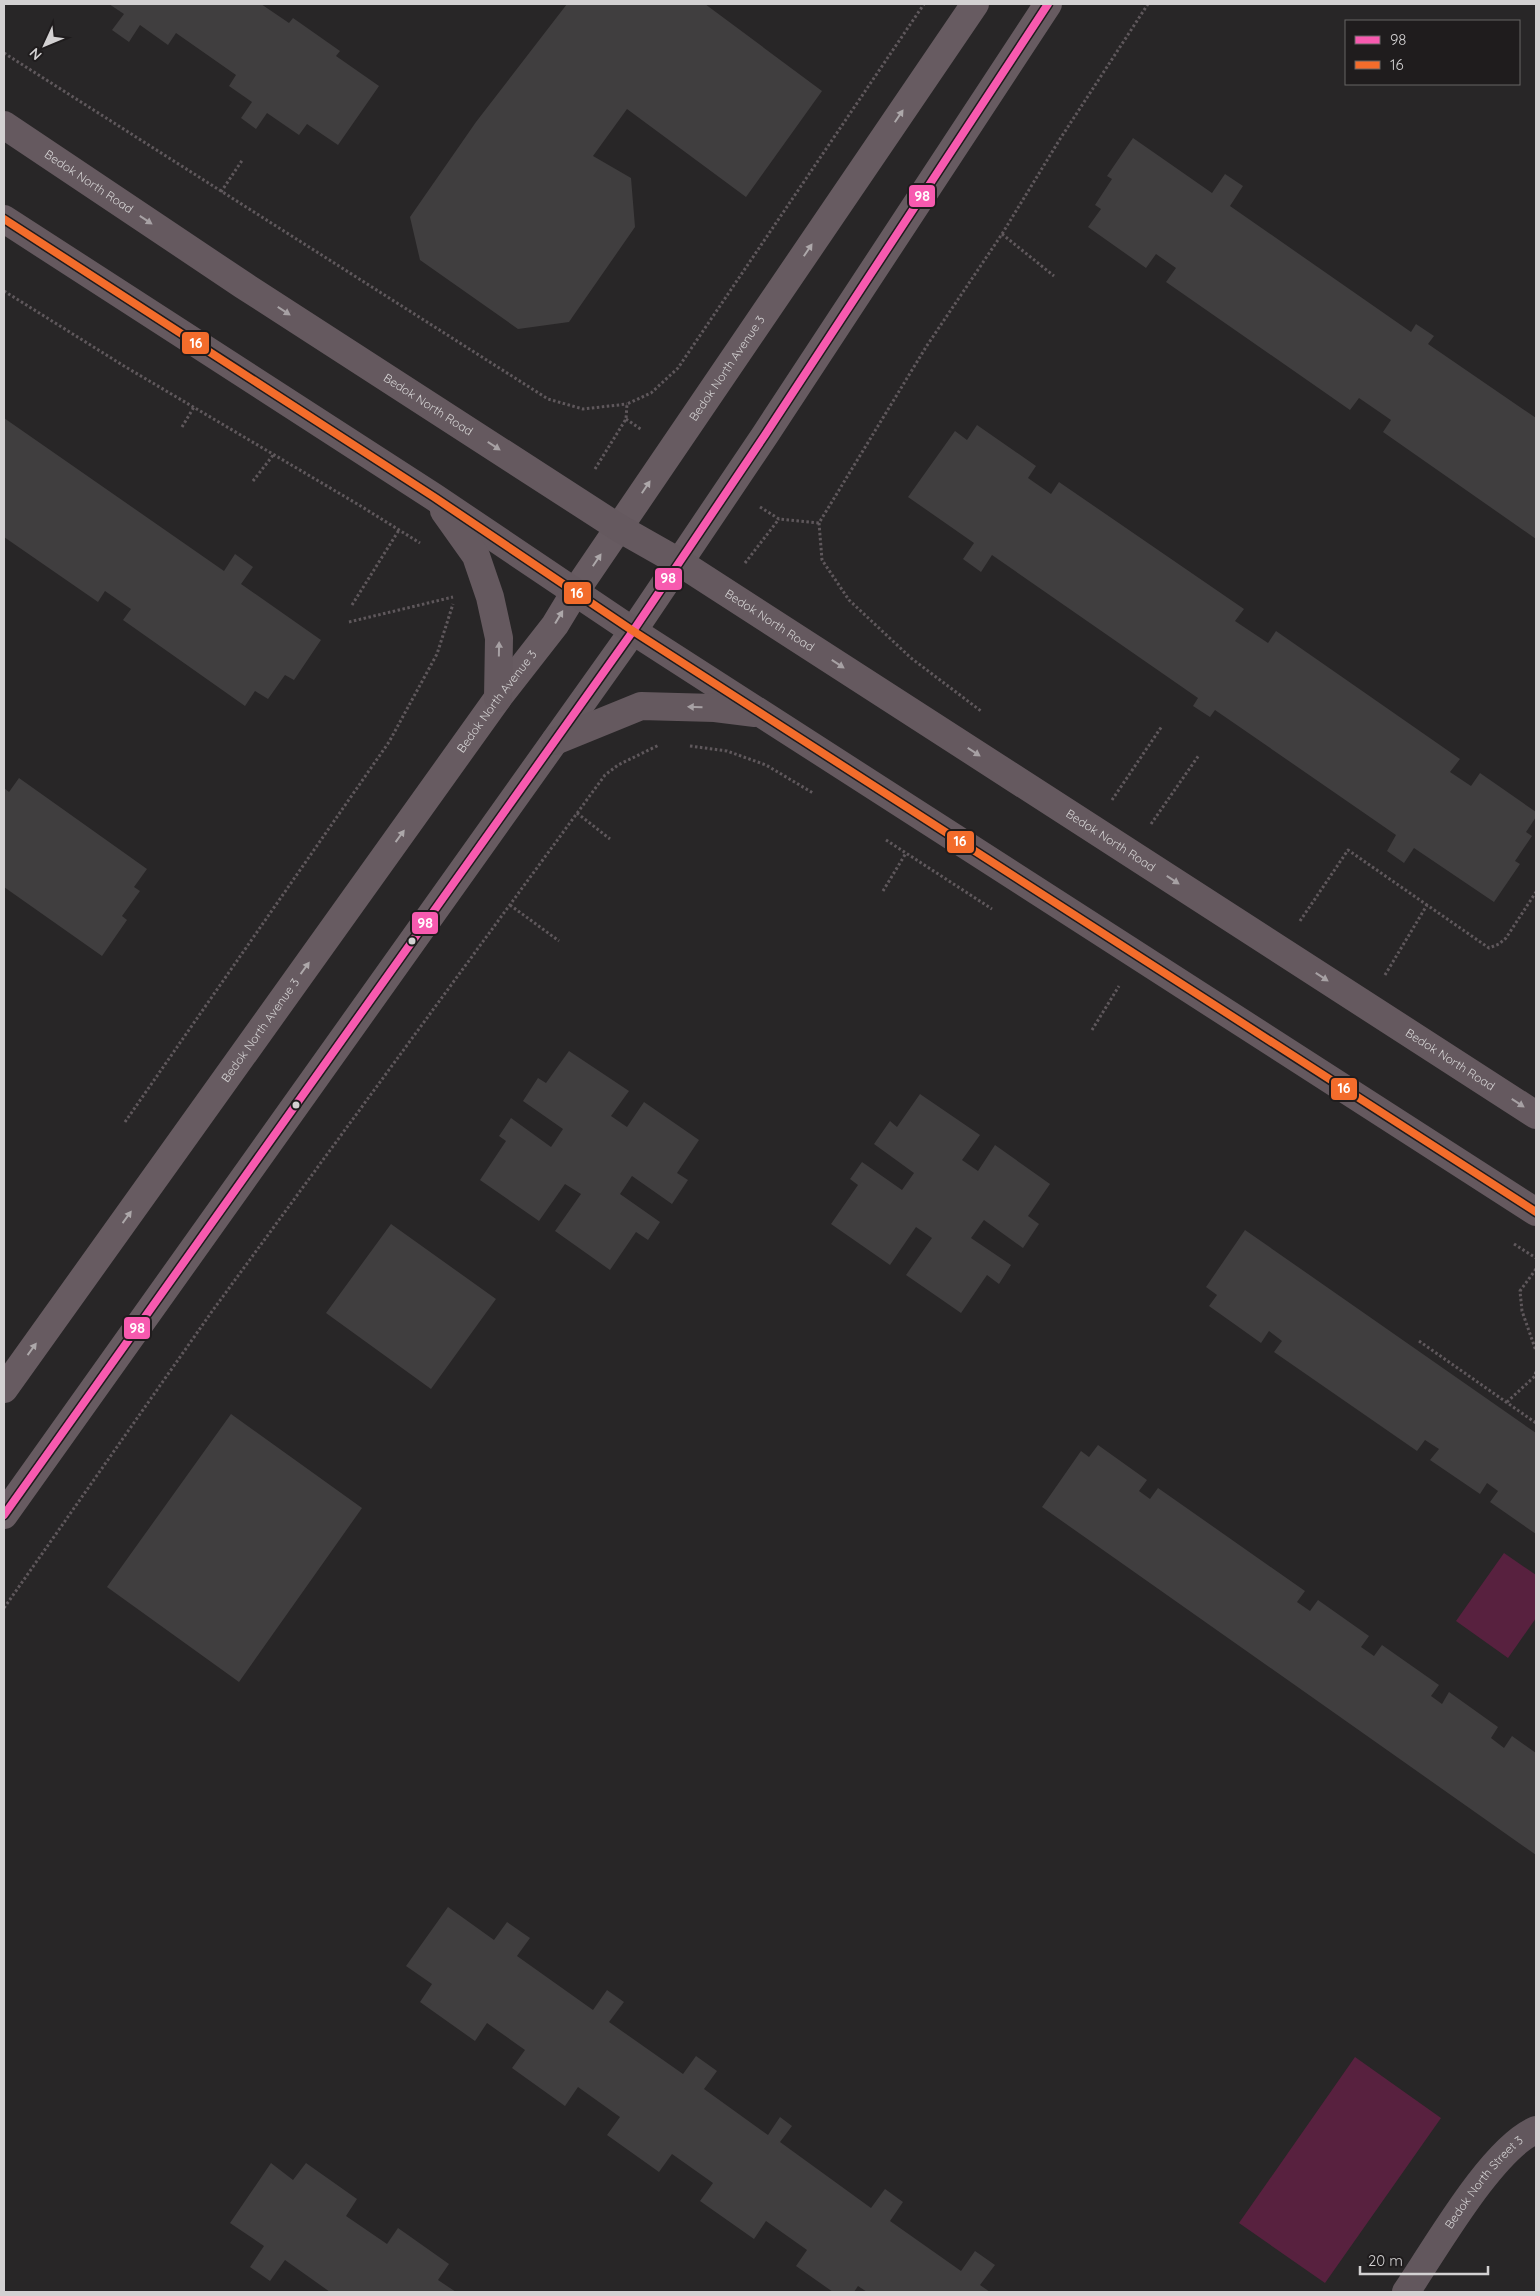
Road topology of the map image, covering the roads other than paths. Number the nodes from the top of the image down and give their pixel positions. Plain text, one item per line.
1 (975, 4) edge
2 (1048, 4) edge
3 (4, 125) edge
4 (4, 219) edge
5 (434, 497) junction
6 (619, 528) junction
7 (679, 562) junction
8 (575, 592) junction
9 (633, 631) junction
10 (498, 698) junction
11 (761, 714) junction
12 (555, 741) junction
13 (1536, 1115) edge
14 (1536, 1212) edge
15 (4, 1389) edge
16 (4, 1515) edge
17 (1536, 2130) edge
18 (1406, 2292) edge

6 -> 1 main road, Bedok North Avenue 3
2 - 7 main road
3 -> 6 main road, Bedok North Road
4 - 5 main road
5 - 8 main road
10 -> 5 main road
6 - 7 main road, Bedok North Road
8 -> 6 main road, Bedok North Avenue 3
7 - 9 main road
7 -> 13 main road, Bedok North Road
8 - 9 main road
10 -> 8 main road, Bedok North Avenue 3
9 - 11 main road
9 - 12 main road
15 -> 10 main road, Bedok North Avenue 3
11 -> 12 main road
11 - 14 main road
12 - 16 main road
17 - 18 street, Bedok North Street 3

